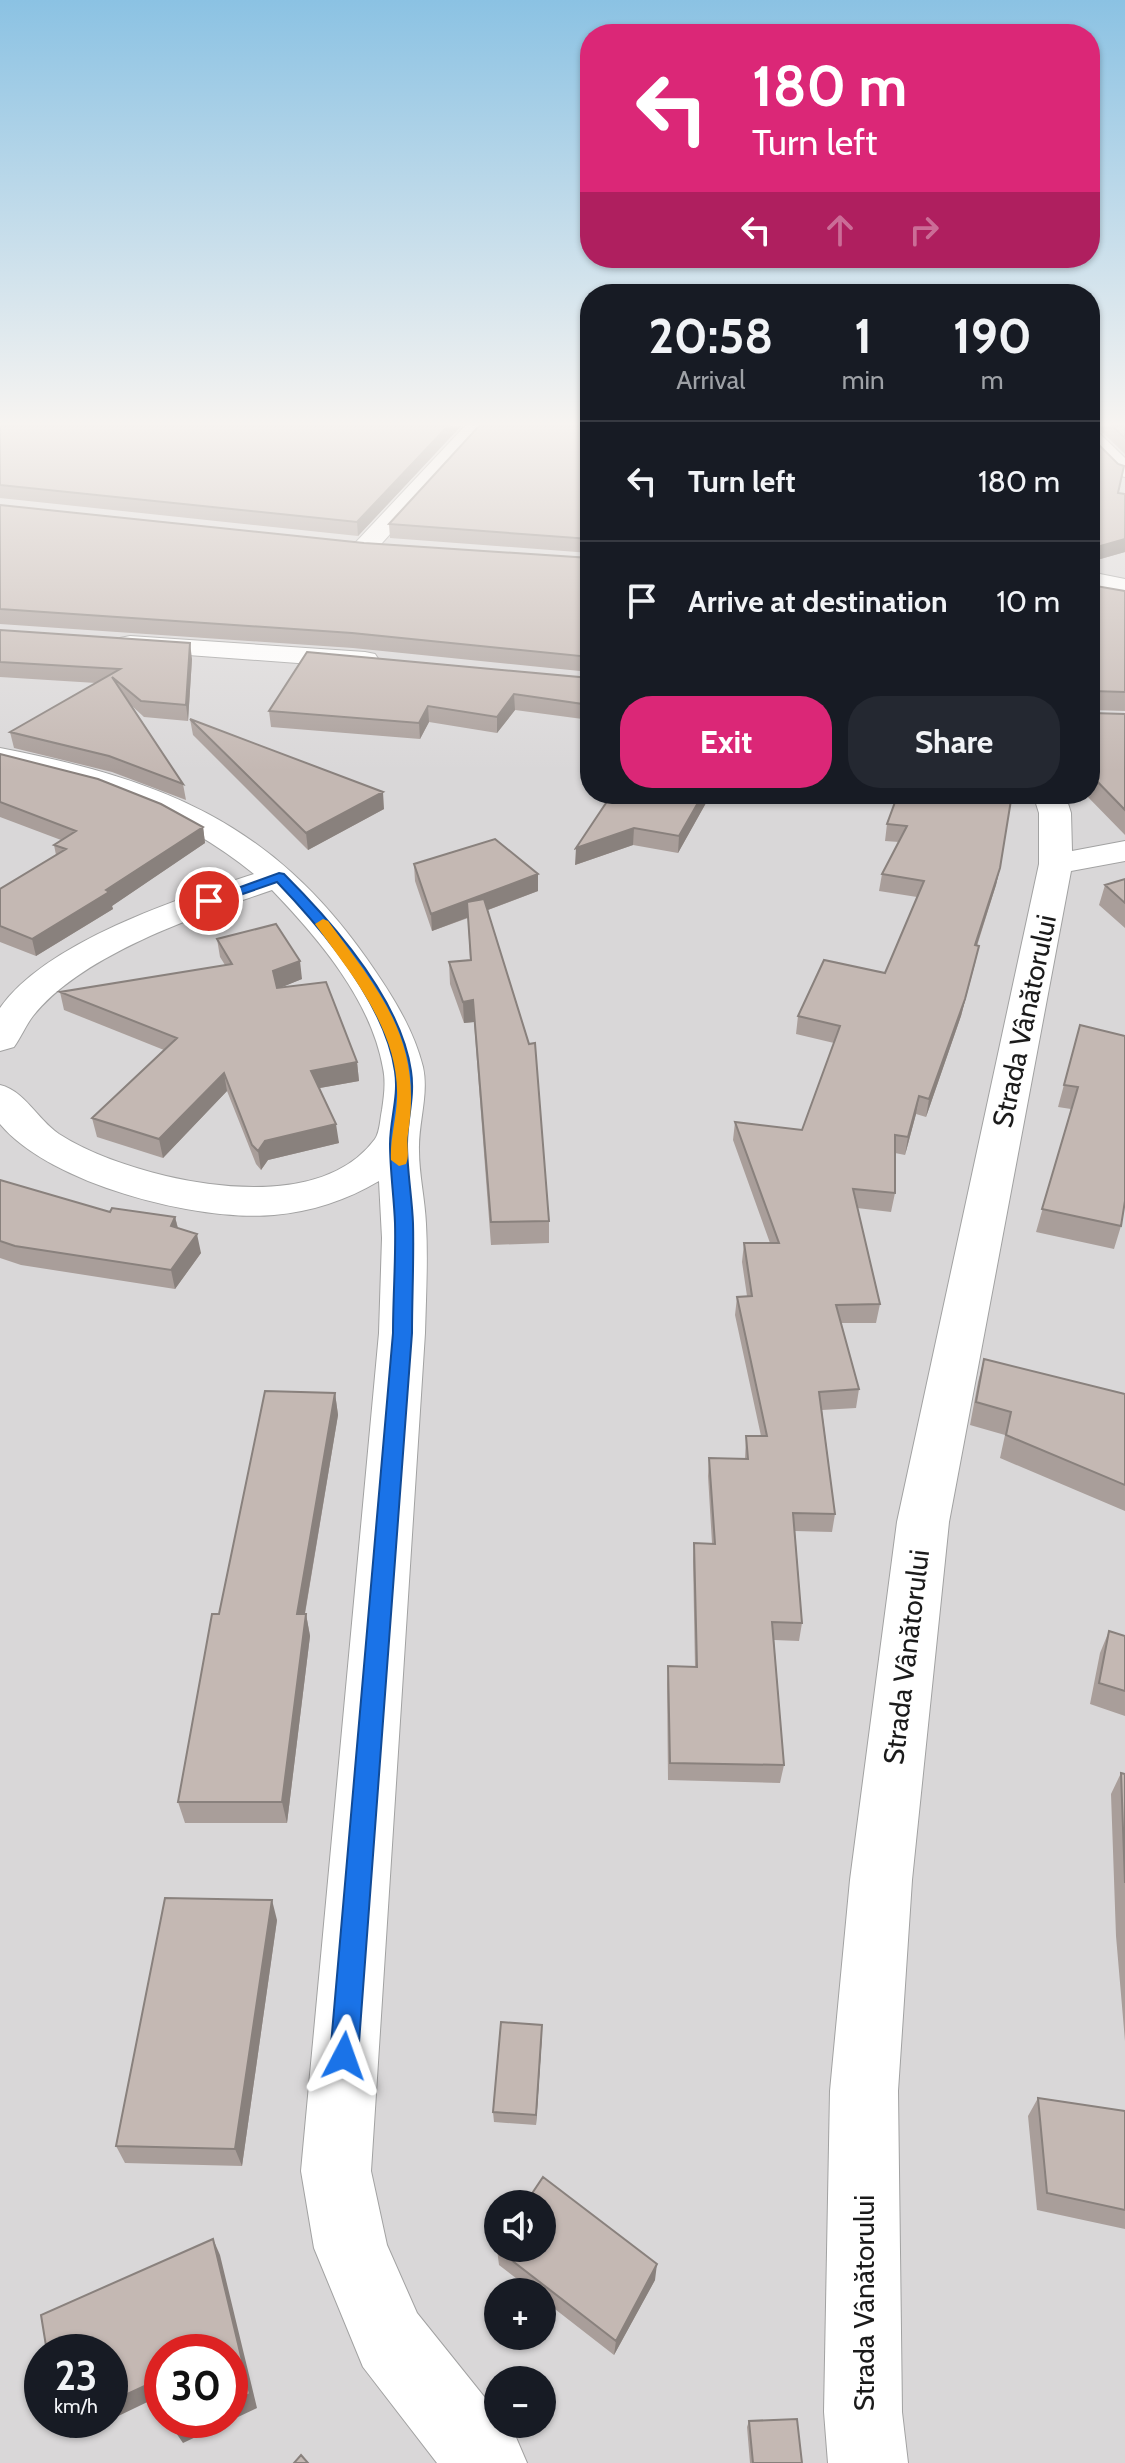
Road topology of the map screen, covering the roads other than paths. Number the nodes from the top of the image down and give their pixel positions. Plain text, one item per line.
1 (371, 541) edge
2 (334, 543) edge
3 (365, 547) junction
4 (394, 549) edge
5 (1125, 577) edge
6 (1100, 578) edge
7 (1100, 581) edge
8 (1125, 587) edge
9 (100, 642) edge
10 (398, 663) edge
11 (0, 757) edge
12 (1052, 804) edge
13 (1125, 851) edge
14 (1056, 864) junction
15 (279, 877) junction
16 (0, 1039) edge
17 (0, 1097) edge
18 (398, 1141) junction
19 (487, 2463) edge
20 (868, 2463) edge

1 - 3 street
2 - 3 street
3 - 4 street
5 - 6 street
7 - 8 street
9 - 10 street
11 - 15 street
12 - 14 street, Strada Vânătorului
13 - 14 street
14 - 20 street, Strada Vânătorului
15 - 16 street
15 - 18 street
17 - 18 street
18 - 19 street

